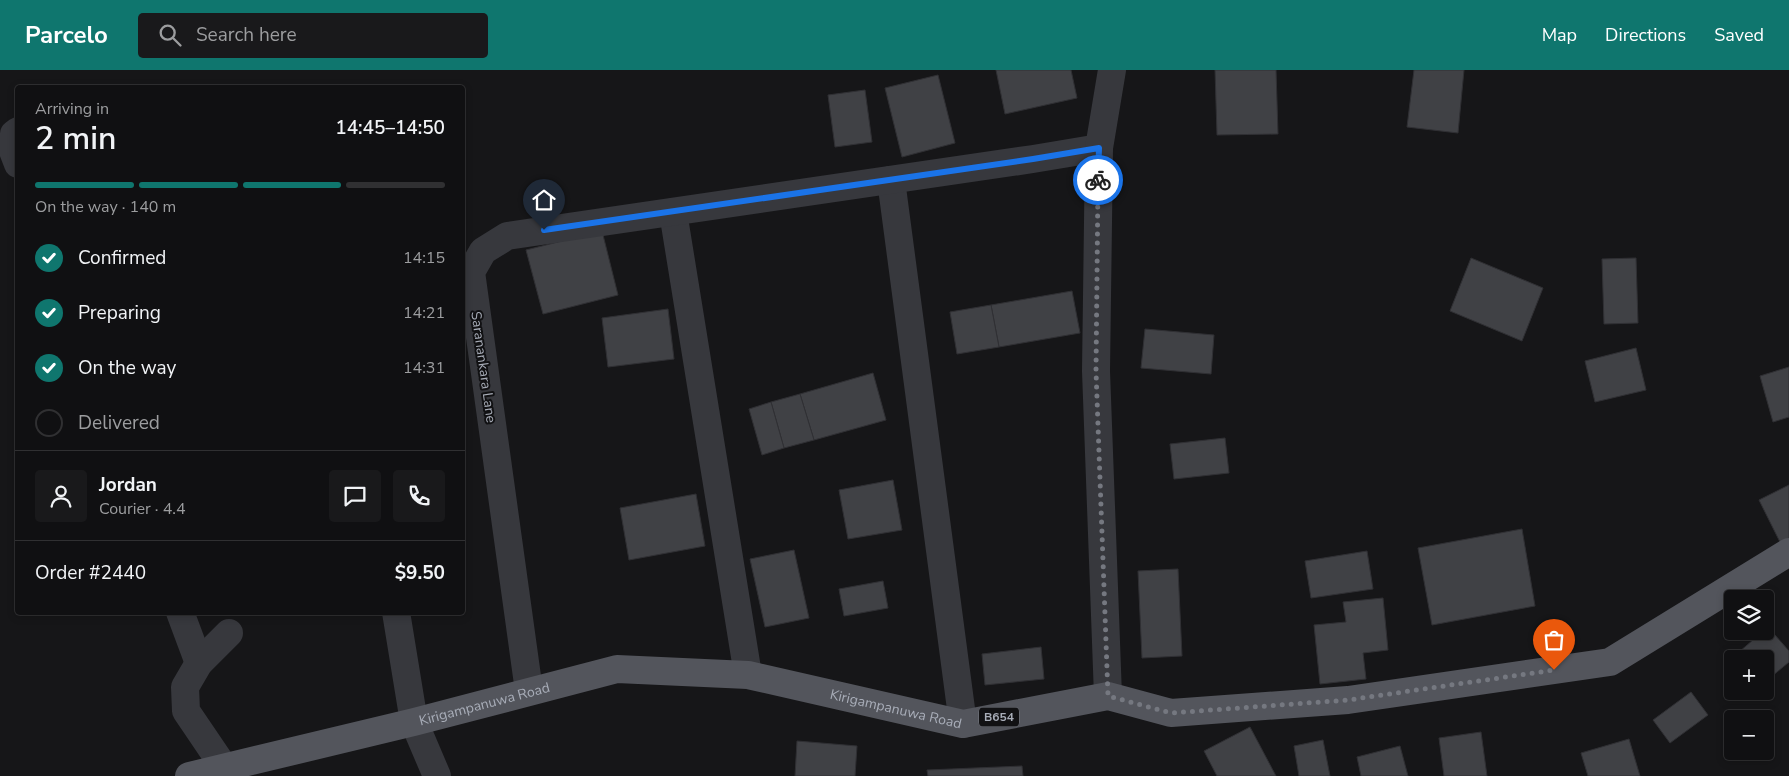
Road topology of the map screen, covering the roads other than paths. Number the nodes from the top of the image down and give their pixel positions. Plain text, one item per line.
1 (1112, 70) edge
2 (15, 133) edge
3 (1099, 148) junction
4 (15, 156) edge
5 (891, 180) junction
6 (673, 212) junction
7 (1789, 552) edge
8 (181, 615) edge
9 (396, 615) edge
10 (229, 633) dead end
11 (199, 663) junction
12 (748, 675) junction
13 (529, 691) junction
14 (1108, 696) junction
15 (414, 722) junction
16 (963, 724) junction
17 (224, 767) junction
18 (189, 776) edge
19 (437, 776) edge

1 - 3 street
2 - 4 street
3 - 5 street, Saranankara Lane
3 - 14 street
5 - 6 street, Saranankara Lane
5 - 16 street
6 - 12 street
6 - 13 street, Saranankara Lane
7 - 14 main road, Kirigampanuwa Road / B654
8 - 11 street
9 - 15 street
10 - 11 street
11 - 17 street
12 - 13 main road, Kirigampanuwa Road / B654
12 - 16 main road, Kirigampanuwa Road / B654
13 - 15 main road, Kirigampanuwa Road / B654
14 - 16 main road, Kirigampanuwa Road / B654
15 - 17 main road, Kirigampanuwa Road / B654
15 - 19 street
17 - 18 main road, Kirigampanuwa Road / B654

